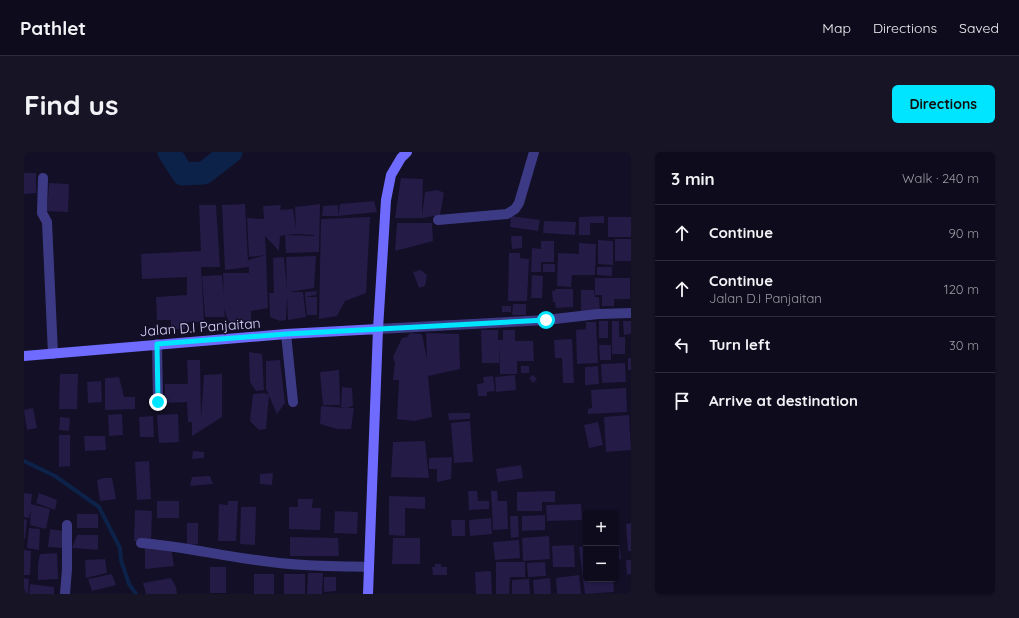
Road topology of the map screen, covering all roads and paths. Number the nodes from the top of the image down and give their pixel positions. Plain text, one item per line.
1 (407, 152) edge
2 (534, 152) edge
3 (43, 178) dead end
4 (438, 220) dead end
5 (631, 313) edge
6 (378, 329) junction
7 (286, 334) junction
8 (157, 344) junction
9 (53, 354) junction
10 (24, 356) edge
11 (158, 402) dead end
12 (293, 402) dead end
13 (67, 525) dead end
14 (141, 543) dead end
15 (369, 567) junction
16 (65, 594) edge
17 (368, 594) edge

1 - 6 street
2 - 4 street
3 - 9 street
5 - 6 street
6 - 7 street, Jalan D.I Panjaitan
6 - 15 street
7 - 8 street, Jalan D.I Panjaitan
7 - 12 street
8 - 9 street, Jalan D.I Panjaitan
8 - 11 street
9 - 10 street, Jalan D.I Panjaitan
13 - 16 street
14 - 15 street
15 - 17 street

